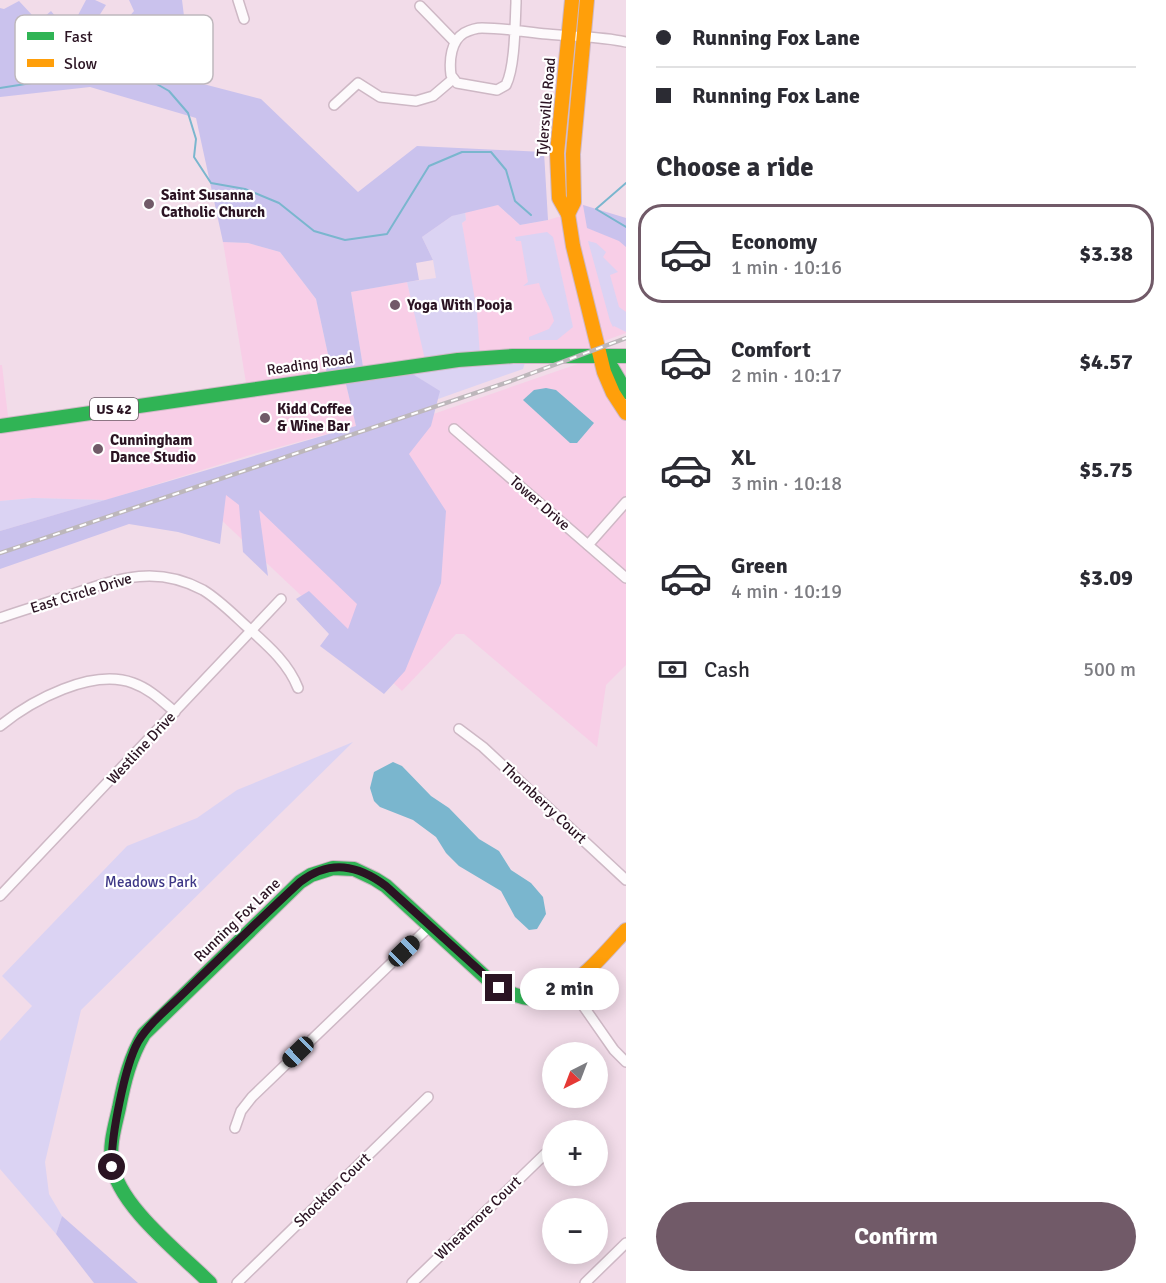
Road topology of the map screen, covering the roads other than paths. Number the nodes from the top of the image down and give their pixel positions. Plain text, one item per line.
1 (238, 0) edge
2 (516, 0) edge
3 (572, 0) edge
4 (587, 0) edge
5 (420, 6) dead end
6 (244, 19) dead end
7 (514, 31) junction
8 (569, 36) junction
9 (583, 37) junction
10 (455, 42) junction
11 (626, 42) edge
12 (453, 80) junction
13 (334, 105) dead end
14 (568, 214) junction
15 (626, 356) edge
16 (601, 357) junction
17 (626, 392) edge
18 (626, 413) edge
19 (0, 426) edge
20 (454, 429) dead end
21 (626, 502) edge
22 (588, 545) junction
23 (626, 578) edge
24 (281, 598) dead end
25 (1, 616) edge
26 (252, 631) junction
27 (298, 688) dead end
28 (175, 712) junction
29 (0, 726) edge
30 (459, 729) dead end
31 (626, 880) edge
32 (0, 896) edge
33 (430, 926) junction
34 (626, 930) edge
35 (570, 987) junction
36 (626, 1062) edge
37 (428, 1097) dead end
38 (235, 1128) dead end
39 (542, 1157) edge
40 (626, 1243) edge
41 (210, 1283) edge
42 (237, 1283) edge
43 (412, 1283) edge
44 (585, 1283) edge

1 - 6 street
2 - 7 street
3 - 8 main road, Tylersville Road
4 - 9 main road, Tylersville Road
5 - 10 street
7 - 8 street
7 - 10 street
7 - 12 street
8 - 9 street
8 - 14 main road, Tylersville Road
9 - 11 street
9 - 14 main road, Tylersville Road
10 - 12 street
12 - 13 street
14 - 16 main road, Tylersville Road
15 - 16 main road, Reading Road / US 42
16 - 17 main road, Tylersville Road
16 - 18 main road, Tylersville Road
16 - 19 main road, Reading Road / US 42
20 - 22 street, Tower Drive
21 - 22 street
22 - 23 street, Tower Drive
24 - 26 street, Westline Drive
25 - 26 street, East Circle Drive
26 - 27 street, East Circle Drive
26 - 28 street, Westline Drive
28 - 29 street
28 - 32 street, Westline Drive
30 - 31 street, Thornberry Court
33 - 35 main road, Running Fox Lane
33 - 38 street
33 - 41 main road, Running Fox Lane
34 - 35 main road, Running Fox Lane
35 - 36 street
37 - 42 street, Shockton Court
39 - 43 street, Wheatmore Court
40 - 44 street

